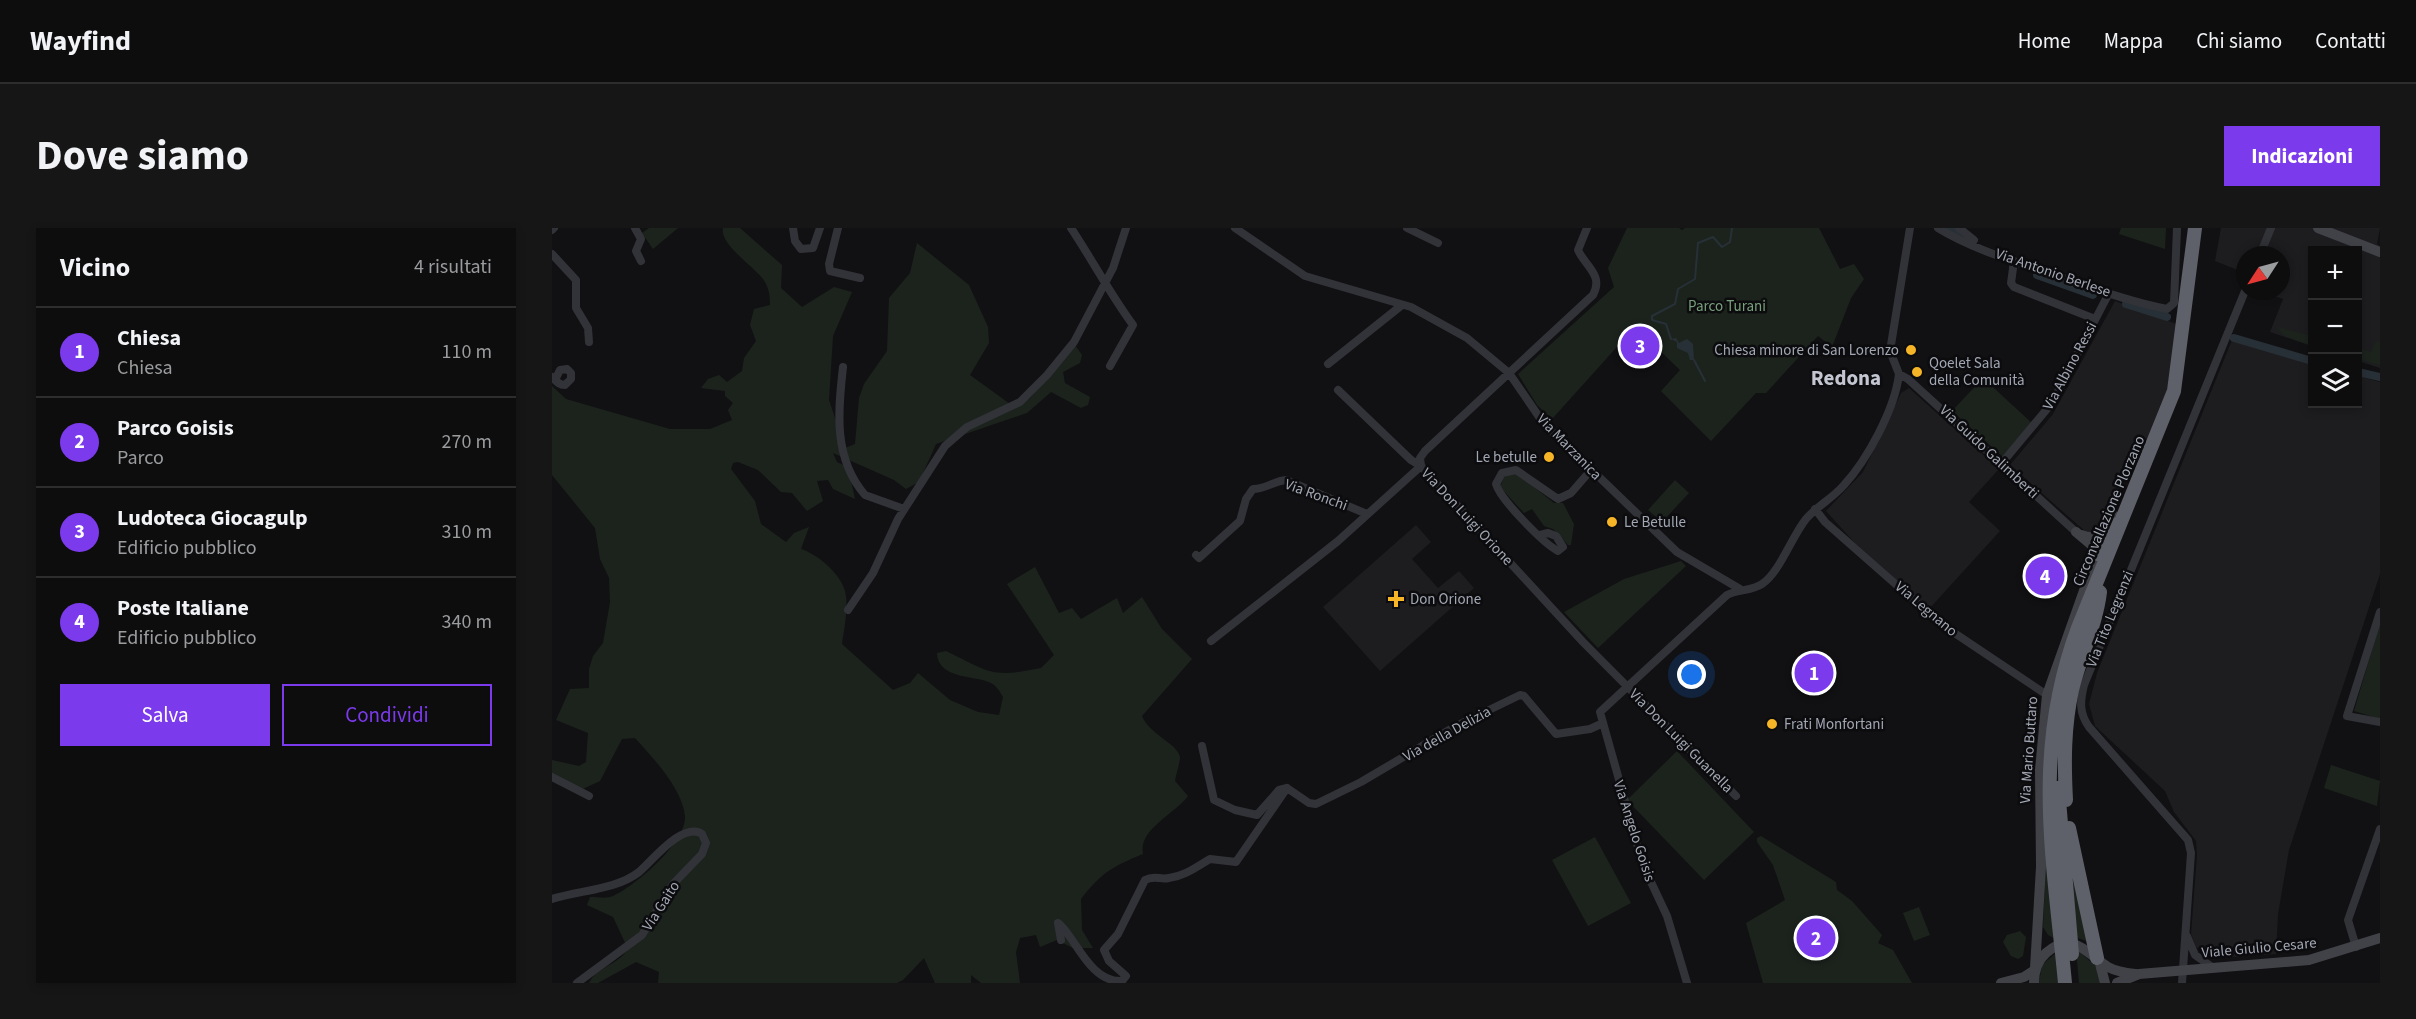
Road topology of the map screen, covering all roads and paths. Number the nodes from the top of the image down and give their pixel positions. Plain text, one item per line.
1 (635, 228) edge
2 (793, 228) edge
3 (819, 228) edge
4 (838, 228) edge
5 (1071, 228) edge
6 (1126, 228) edge
7 (1235, 228) edge
8 (1407, 228) edge
9 (1587, 228) edge
10 (1910, 228) edge
11 (1938, 228) edge
12 (1959, 228) edge
13 (2177, 228) edge
14 (2195, 228) edge
15 (2201, 228) edge
16 (2271, 228) edge
17 (2318, 228) edge
18 (1438, 243) dead end
19 (1971, 244) junction
20 (2263, 246) edge
21 (2380, 252) edge
22 (552, 254) edge
23 (641, 261) dead end
24 (2014, 261) junction
25 (860, 278) dead end
26 (1105, 283) junction
27 (2109, 293) junction
28 (2241, 300) edge
29 (1402, 305) junction
30 (2095, 320) junction
31 (589, 342) dead end
32 (1328, 364) dead end
33 (1110, 366) dead end
34 (843, 367) dead end
35 (1509, 373) junction
36 (1899, 374) junction
37 (1338, 390) dead end
38 (2156, 441) junction
39 (1400, 448) junction
40 (1425, 451) junction
41 (2002, 463) junction
42 (1421, 466) junction
43 (1591, 470) junction
44 (904, 509) junction
45 (1815, 509) junction
46 (1367, 514) junction
47 (2115, 516) junction
48 (2076, 532) junction
49 (1540, 535) dead end
50 (2097, 554) junction
51 (1196, 555) dead end
52 (1740, 589) junction
53 (2100, 592) junction
54 (848, 610) dead end
55 (2380, 612) edge
56 (1211, 641) dead end
57 (1626, 686) junction
58 (2047, 695) junction
59 (2380, 722) edge
60 (1601, 724) junction
61 (1202, 747) dead end
62 (552, 777) edge
63 (1287, 788) junction
64 (589, 796) dead end
65 (1736, 796) dead end
66 (2380, 829) edge
67 (552, 898) edge
68 (2037, 921) junction
69 (2185, 929) junction
70 (2380, 938) edge
71 (1060, 940) dead end
72 (2058, 946) junction
73 (2356, 947) junction
74 (2095, 956) junction
75 (2213, 968) junction
76 (2035, 969) junction
77 (2182, 970) junction
78 (2139, 975) junction
79 (578, 983) edge
80 (1687, 983) edge
81 (2001, 983) edge
82 (2034, 983) edge
83 (2065, 983) edge
84 (2075, 983) edge
85 (2105, 983) edge
86 (2116, 983) edge
87 (2182, 983) edge

1 - 23 street
2 - 3 street
4 - 25 street
5 - 26 street
6 - 26 street
7 - 29 street, Via Marzanica
8 - 18 street
9 - 35 street
10 - 36 street
11 - 19 street, Via Antonio Berlese
12 - 19 street
13 - 27 street, Via Antonio Berlese
14 - 38 highway, Circonvallazione Plorzano
15 - 53 highway, Circonvallazione Plorzano
16 - 20 street
17 - 21 street
19 - 24 street, Via Antonio Berlese
22 - 31 street
24 - 27 street, Via Antonio Berlese
24 - 30 street
26 - 33 street
26 - 44 street
27 - 30 street, Via Albino Ressi
28 - 69 street, Via Tito Legrenzi
29 - 32 street
29 - 35 street, Via Marzanica
30 - 41 street, Via Albino Ressi
34 - 44 street
35 - 40 street
35 - 43 street, Via Marzanica
36 - 41 street, Via Guido Galimberti
36 - 45 street
37 - 39 street, Via Don Luigi Orione
38 - 47 highway
38 - 83 highway, Circonvallazione Plorzano
39 - 40 street
39 - 42 street, Via Don Luigi Orione
40 - 42 street
41 - 48 street, Via Guido Galimberti
42 - 46 street, Via Ronchi
42 - 57 street, Via Don Luigi Orione
43 - 49 street
43 - 52 street, Via Marzanica
44 - 54 street
45 - 52 street
45 - 58 street, Via Legnano
46 - 51 street, Via Ronchi
46 - 56 street, Via Ronchi
47 - 48 street
47 - 50 highway
48 - 50 street
50 - 58 street, Via Mario Buttaro
52 - 57 street
53 - 74 highway
53 - 84 highway, Circonvallazione Plorzano
55 - 59 street
57 - 60 street
57 - 65 street, Via Don Luigi Guanella
58 - 68 street, Via Mario Buttaro
60 - 63 street, Via della Delizia
60 - 80 street, Via Angelo Goisis
61 - 63 street
62 - 64 street
63 - 71 street
66 - 73 street
67 - 79 street, Via Gaito
68 - 72 street, Via Mario Buttaro
68 - 76 street, Via Mario Buttaro
69 - 75 street, Via Tito Legrenzi
69 - 77 street, Via Tito Legrenzi
70 - 73 street, Viale Giulio Cesare
72 - 74 street, Viale Giulio Cesare
72 - 76 street
73 - 75 street, Viale Giulio Cesare
74 - 78 street, Viale Giulio Cesare
74 - 85 street
75 - 77 street, Viale Giulio Cesare
76 - 81 street
76 - 82 street
77 - 78 street, Viale Giulio Cesare
77 - 87 street, Via Tito Legrenzi
78 - 86 street, Viale Giulio Cesare

